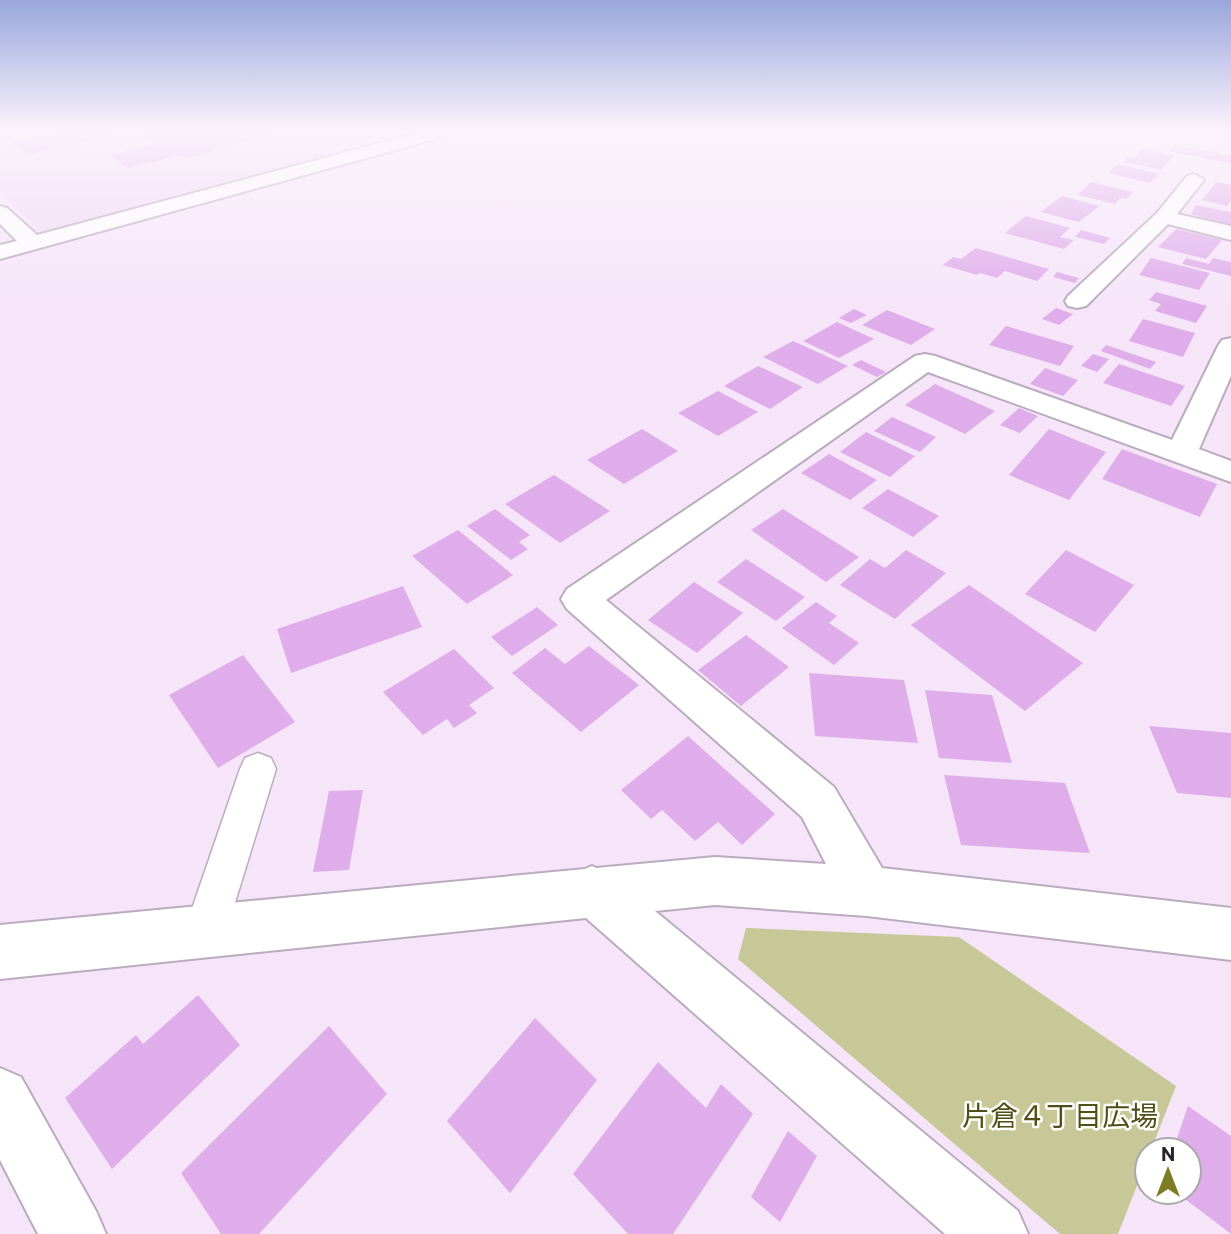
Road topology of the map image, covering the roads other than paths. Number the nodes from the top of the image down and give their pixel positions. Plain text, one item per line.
1 (219, 189) edge
2 (1187, 189) edge
3 (0, 212) edge
4 (1164, 217) junction
5 (1231, 233) edge
6 (32, 243) junction
7 (0, 252) edge
8 (1077, 301) dead end
9 (1231, 346) edge
10 (1181, 454) junction
11 (1231, 472) edge
12 (258, 769) dead end
13 (592, 891) junction
14 (867, 891) junction
15 (205, 932) junction
16 (1231, 934) edge
17 (0, 952) edge
18 (0, 1098) edge
19 (73, 1234) edge
20 (995, 1234) edge

1 - 6 street
2 - 4 street
3 - 6 street
4 - 5 street
4 - 8 street
6 - 7 street
9 - 10 street
10 - 11 street
10 - 14 street
12 - 15 lane
13 - 14 street
13 - 15 street
13 - 20 street
14 - 16 street
15 - 17 street
18 - 19 street

